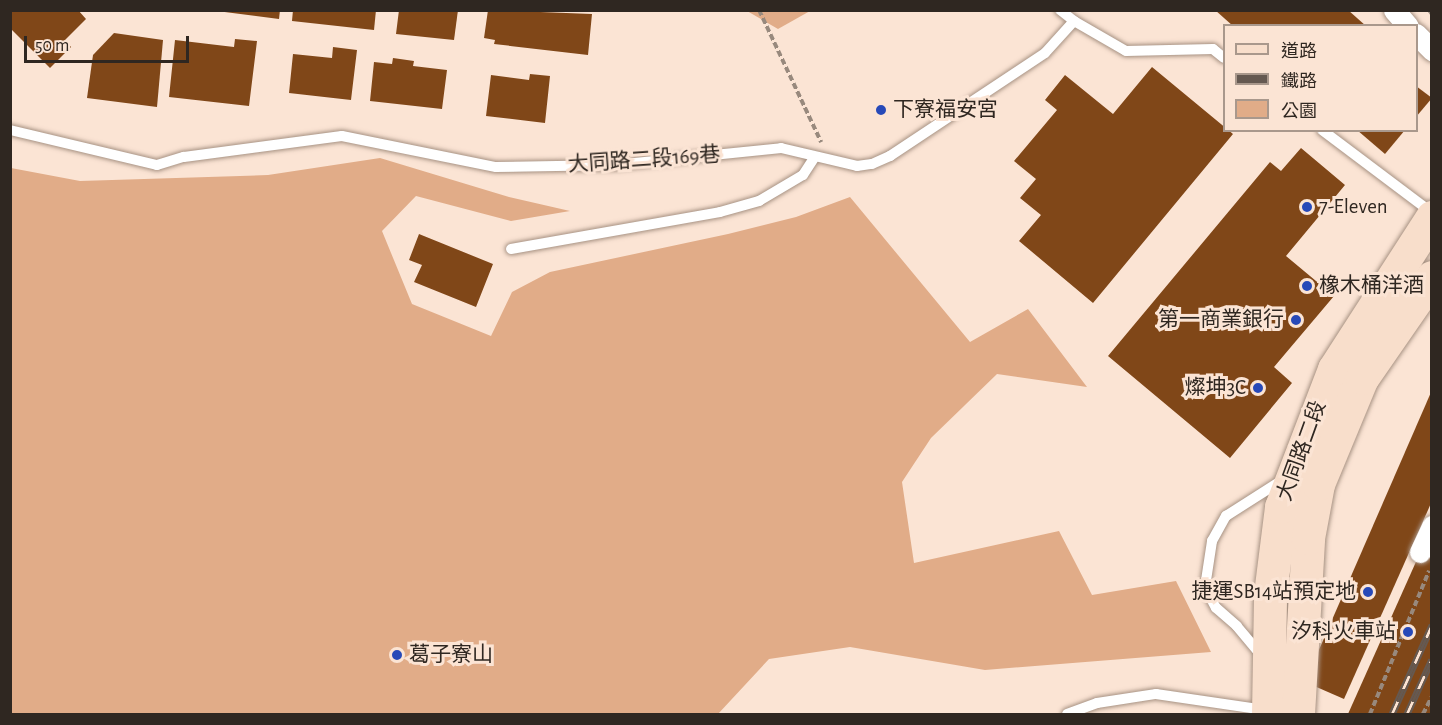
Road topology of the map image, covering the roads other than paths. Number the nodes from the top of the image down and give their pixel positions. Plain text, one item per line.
1 (1060, 10) edge
2 (1394, 10) edge
3 (1074, 21) junction
4 (1406, 24) edge
5 (1418, 36) edge
6 (1431, 50) edge
7 (1223, 57) edge
8 (10, 130) edge
9 (1325, 132) edge
10 (814, 158) junction
11 (1431, 215) edge
12 (511, 249) dead end
13 (1431, 277) edge
14 (1294, 472) junction
15 (1431, 526) edge
16 (1426, 558) edge
17 (1269, 669) junction
18 (1278, 713) edge
19 (1067, 714) edge

1 - 3 lane
2 - 4 street
3 - 7 lane
3 - 10 lane, 大同路二段169巷
5 - 6 street
8 - 10 lane, 大同路二段169巷
9 - 11 lane
10 - 12 lane
11 - 14 main road, 大同路二段
13 - 18 main road, 大同路二段
14 - 17 main road, 大同路二段
14 - 17 lane
15 - 16 street
17 - 18 main road, 大同路二段
18 - 19 lane

